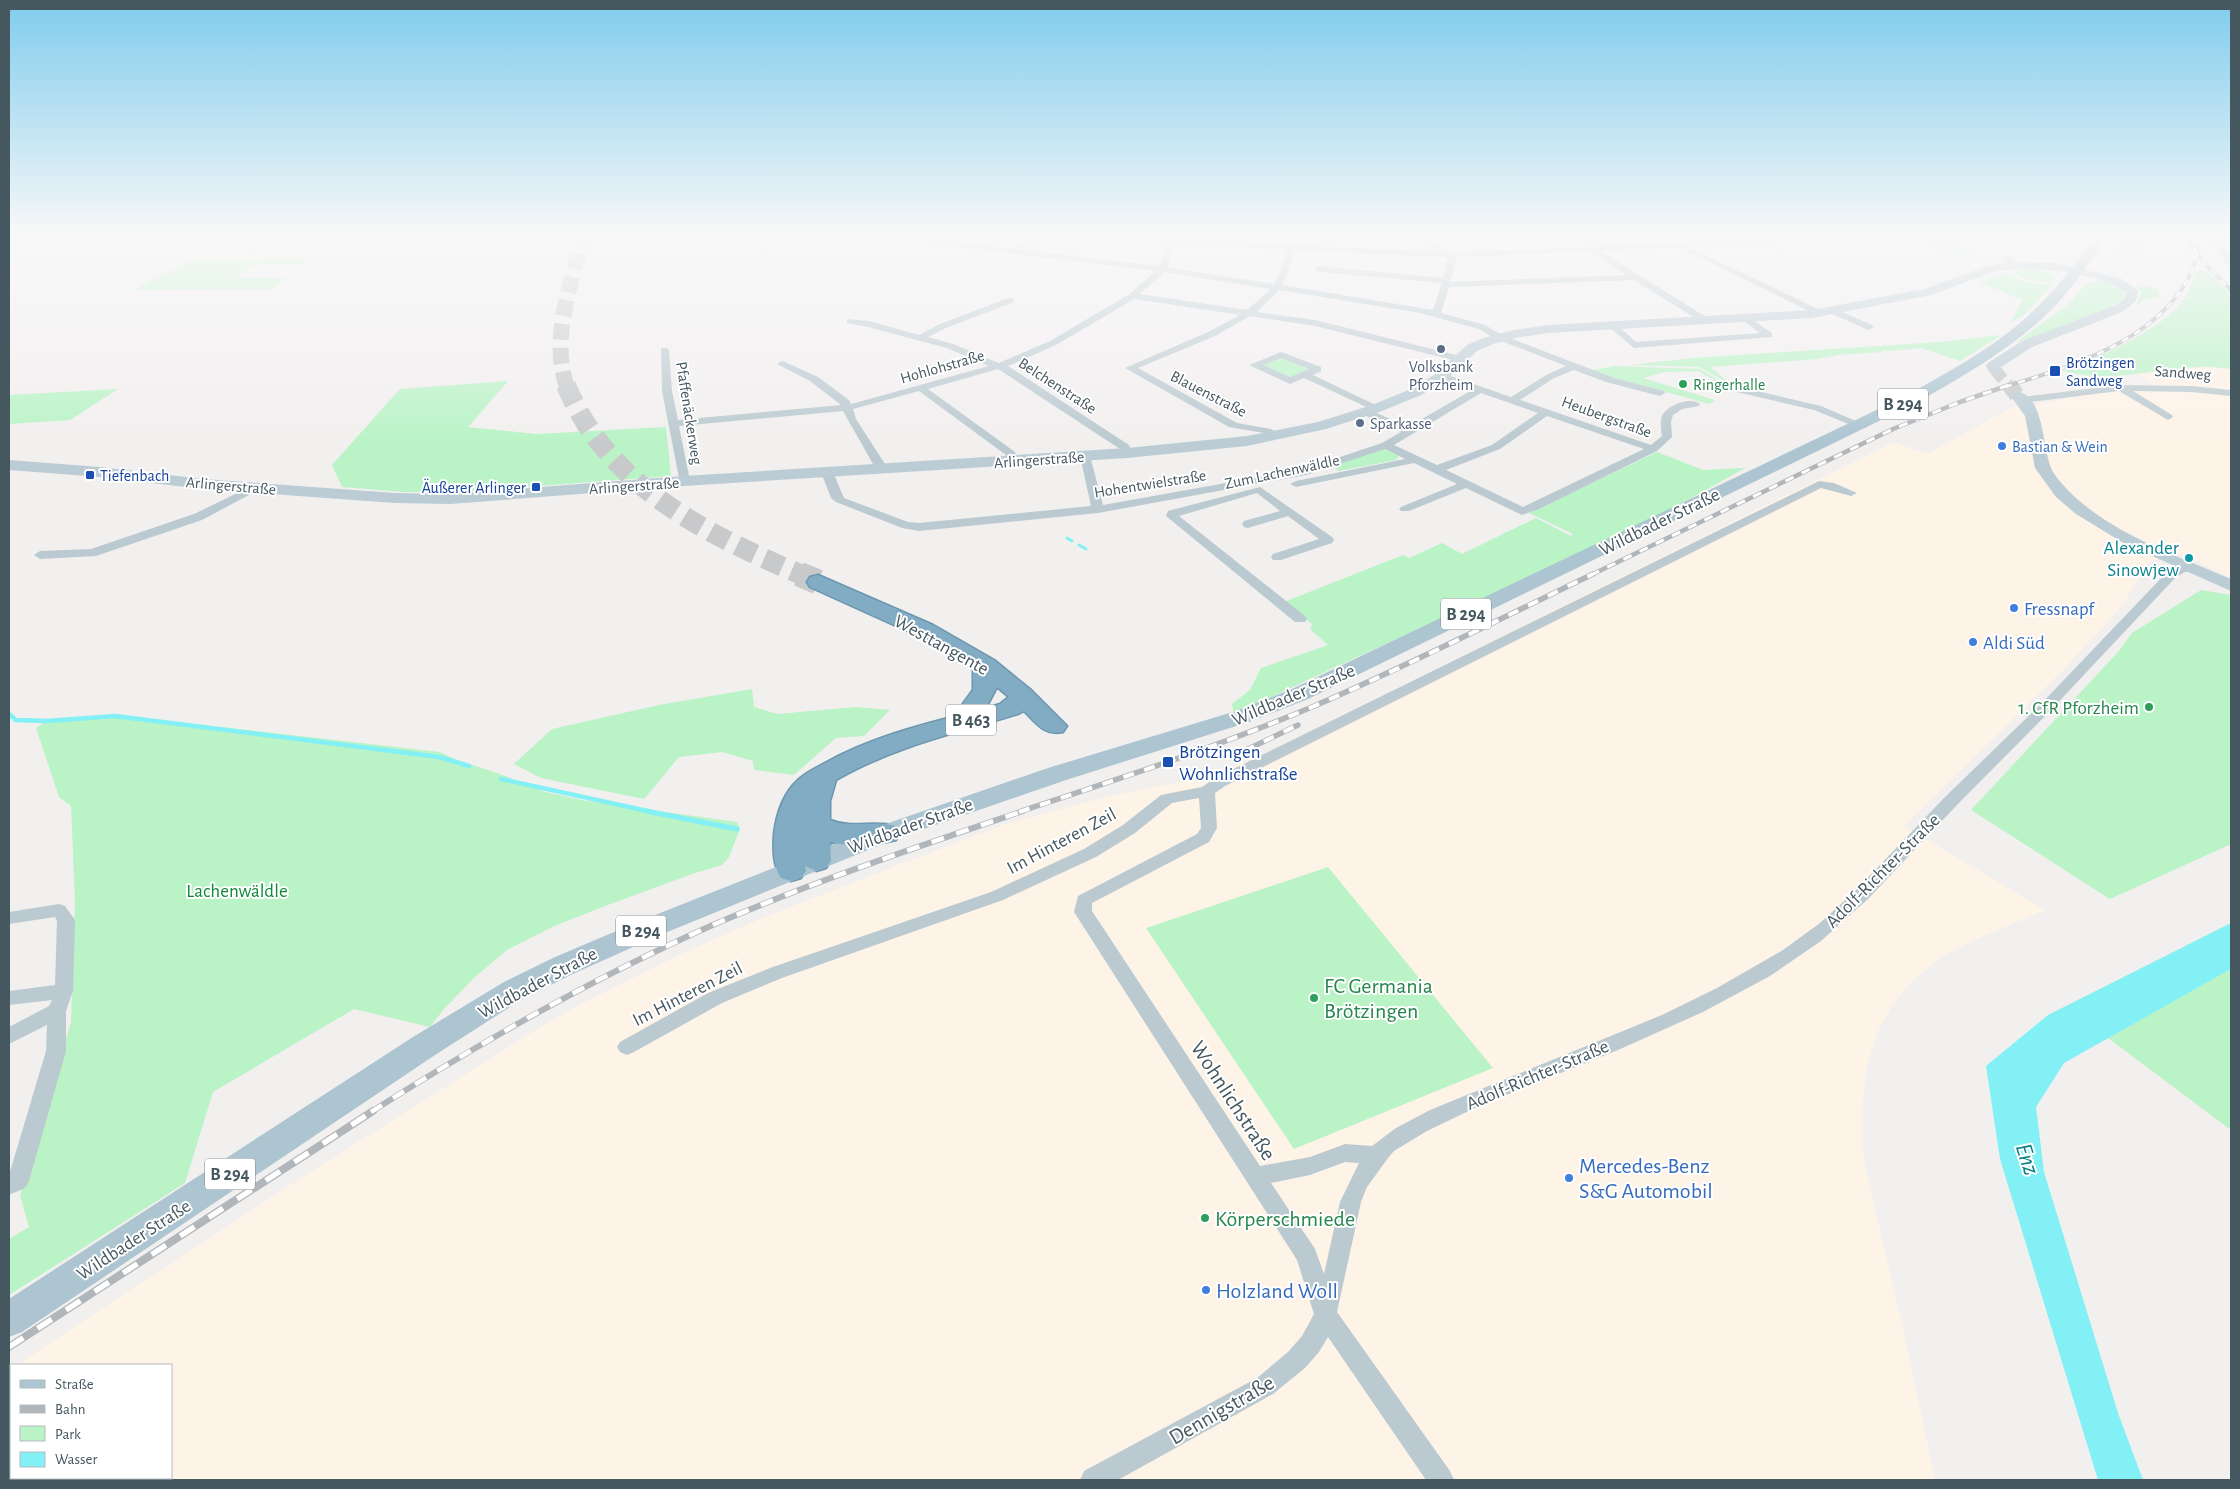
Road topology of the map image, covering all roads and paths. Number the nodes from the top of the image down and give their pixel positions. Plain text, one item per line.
1 (994, 306) edge
2 (1115, 306) edge
3 (1201, 306) edge
4 (1257, 306) edge
5 (1420, 306) edge
6 (1440, 306) edge
7 (1683, 306) edge
8 (1806, 306) edge
9 (1856, 306) edge
10 (2046, 306) edge
11 (2123, 306) edge
12 (1834, 311) junction
13 (1435, 313) junction
14 (1819, 313) junction
15 (1249, 314) junction
16 (1748, 320) junction
17 (850, 321) dead end
18 (1708, 322) junction
19 (1613, 326) junction
20 (1869, 327) dead end
21 (1499, 337) junction
22 (920, 338) junction
23 (664, 350) dead end
24 (1461, 359) junction
25 (782, 364) dead end
26 (998, 366) junction
27 (1572, 366) junction
28 (1995, 370) dead end
29 (1305, 375) junction
30 (1442, 376) junction
31 (921, 388) junction
32 (2121, 388) junction
33 (1481, 389) junction
34 (1736, 389) dead end
35 (1660, 393) dead end
36 (2231, 393) edge
37 (2019, 398) joint
38 (1513, 400) junction
39 (1695, 404) dead end
40 (846, 408) junction
41 (1372, 410) junction
42 (1547, 411) junction
43 (2168, 417) dead end
44 (674, 423) junction
45 (1860, 425) junction
46 (1410, 432) junction
47 (1277, 435) junction
48 (1386, 444) junction
49 (1653, 449) junction
50 (1127, 453) junction
51 (1085, 456) junction
52 (1414, 459) junction
53 (1012, 461) junction
54 (15, 465) edge
55 (879, 469) junction
56 (1437, 469) junction
57 (827, 472) junction
58 (684, 481) junction
59 (1466, 484) junction
60 (256, 487) junction
61 (1260, 490) junction
62 (1851, 494) dead end
63 (1098, 509) junction
64 (1405, 509) dead end
65 (1288, 512) junction
66 (1248, 524) dead end
67 (40, 555) dead end
68 (1277, 557) dead end
69 (2191, 568) junction
70 (818, 582) tunnel mouth
71 (2231, 586) edge
72 (1300, 618) dead end
73 (984, 665) junction
74 (1022, 695) junction
75 (973, 708) junction
76 (1054, 726) dead end
77 (912, 735) junction
78 (824, 776) junction
79 (1206, 791) junction
80 (815, 824) junction
81 (886, 833) junction
82 (804, 866) junction
83 (9, 918) edge
84 (64, 991) junction
85 (9, 998) edge
86 (58, 1011) junction
87 (9, 1036) edge
88 (627, 1047) dead end
89 (1377, 1155) junction
90 (1254, 1177) junction
91 (9, 1186) edge
92 (1325, 1314) junction
93 (9, 1320) edge
94 (1093, 1480) edge
95 (1440, 1480) edge

1 - 22 street
2 - 26 street, Hohlohstraße
3 - 15 street
4 - 15 street
5 - 13 street
6 - 13 street
7 - 18 street
8 - 14 street
9 - 12 main road, Arlingerstraße
10 - 45 main road, Wildbader Straße / B 294
11 - 28 main road
12 - 14 main road, Arlingerstraße
12 - 20 street
13 - 21 street
14 - 16 main road, Arlingerstraße
15 - 24 street
15 - 47 street, Blauenstraße
16 - 18 main road, Arlingerstraße
16 - 19 street
17 - 22 street, Belchenstraße
18 - 19 main road, Arlingerstraße
19 - 21 main road, Arlingerstraße
21 - 24 main road, Arlingerstraße
21 - 27 street
22 - 26 street, Belchenstraße
23 - 44 street, Pfaffenäckerweg
24 - 30 main road, Arlingerstraße
25 - 40 street
26 - 31 street, Hohlohstraße
26 - 50 street, Belchenstraße
27 - 35 street
27 - 38 street
29 - 29 street
29 - 41 street
30 - 33 street, Heubergstraße
30 - 41 main road, Arlingerstraße
31 - 40 street, Hohlohstraße
31 - 53 street
32 - 36 street, Sandweg
32 - 37 street, Sandweg
32 - 43 street
33 - 38 street, Heubergstraße
33 - 46 street, Hohentwielstraße
34 - 45 street
37 - 69 main road
38 - 42 street, Heubergstraße
39 - 49 street
40 - 44 street, Hohlohstraße
40 - 55 street
41 - 46 street
41 - 47 main road, Arlingerstraße
42 - 49 street, Heubergstraße
42 - 56 street
44 - 58 street, Pfaffenäckerweg
45 - 81 main road, Wildbader Straße / B 294
46 - 48 street, Hohentwielstraße
47 - 50 main road, Arlingerstraße
48 - 52 street, Heubergstraße
48 - 63 street, Hohentwielstraße
49 - 59 street, Heubergstraße
50 - 51 main road, Arlingerstraße
51 - 53 main road, Arlingerstraße
51 - 63 street
52 - 56 street, Heubergstraße
52 - 61 street, Zum Lachenwäldle
53 - 55 main road, Arlingerstraße
54 - 60 main road, Arlingerstraße
55 - 57 main road, Arlingerstraße
56 - 59 street, Heubergstraße
57 - 58 main road, Arlingerstraße
57 - 63 street, Hohentwielstraße
58 - 60 main road, Arlingerstraße
59 - 64 street
60 - 67 street
61 - 65 street
61 - 72 street, Zum Lachenwäldle
62 - 79 street, Im Hinteren Zeil
65 - 66 street
65 - 68 street
69 - 71 main road
69 - 89 street, Adolf-Richter-Straße
70 - 73 highway, Westtangente / B 463
73 - 74 highway, Westtangente / B 463
73 - 75 highway, B 463
74 - 75 highway, B 463
74 - 76 highway, Westtangente / B 463
74 - 77 highway, B 463
75 - 77 highway, B 463
77 - 78 highway, B 463
78 - 80 highway
78 - 82 highway, B 463
79 - 88 street, Im Hinteren Zeil
79 - 90 street, Wohnlichstraße
80 - 81 highway
80 - 82 highway
81 - 82 main road, Wildbader Straße / B 294
82 - 93 main road, Wildbader Straße / B 294
83 - 84 street
84 - 85 street
84 - 86 street
86 - 87 street
86 - 91 street
89 - 90 street
89 - 92 street, Adolf-Richter-Straße
90 - 92 street, Wohnlichstraße
92 - 94 street, Dennigstraße
92 - 95 street, Wohnlichstraße

